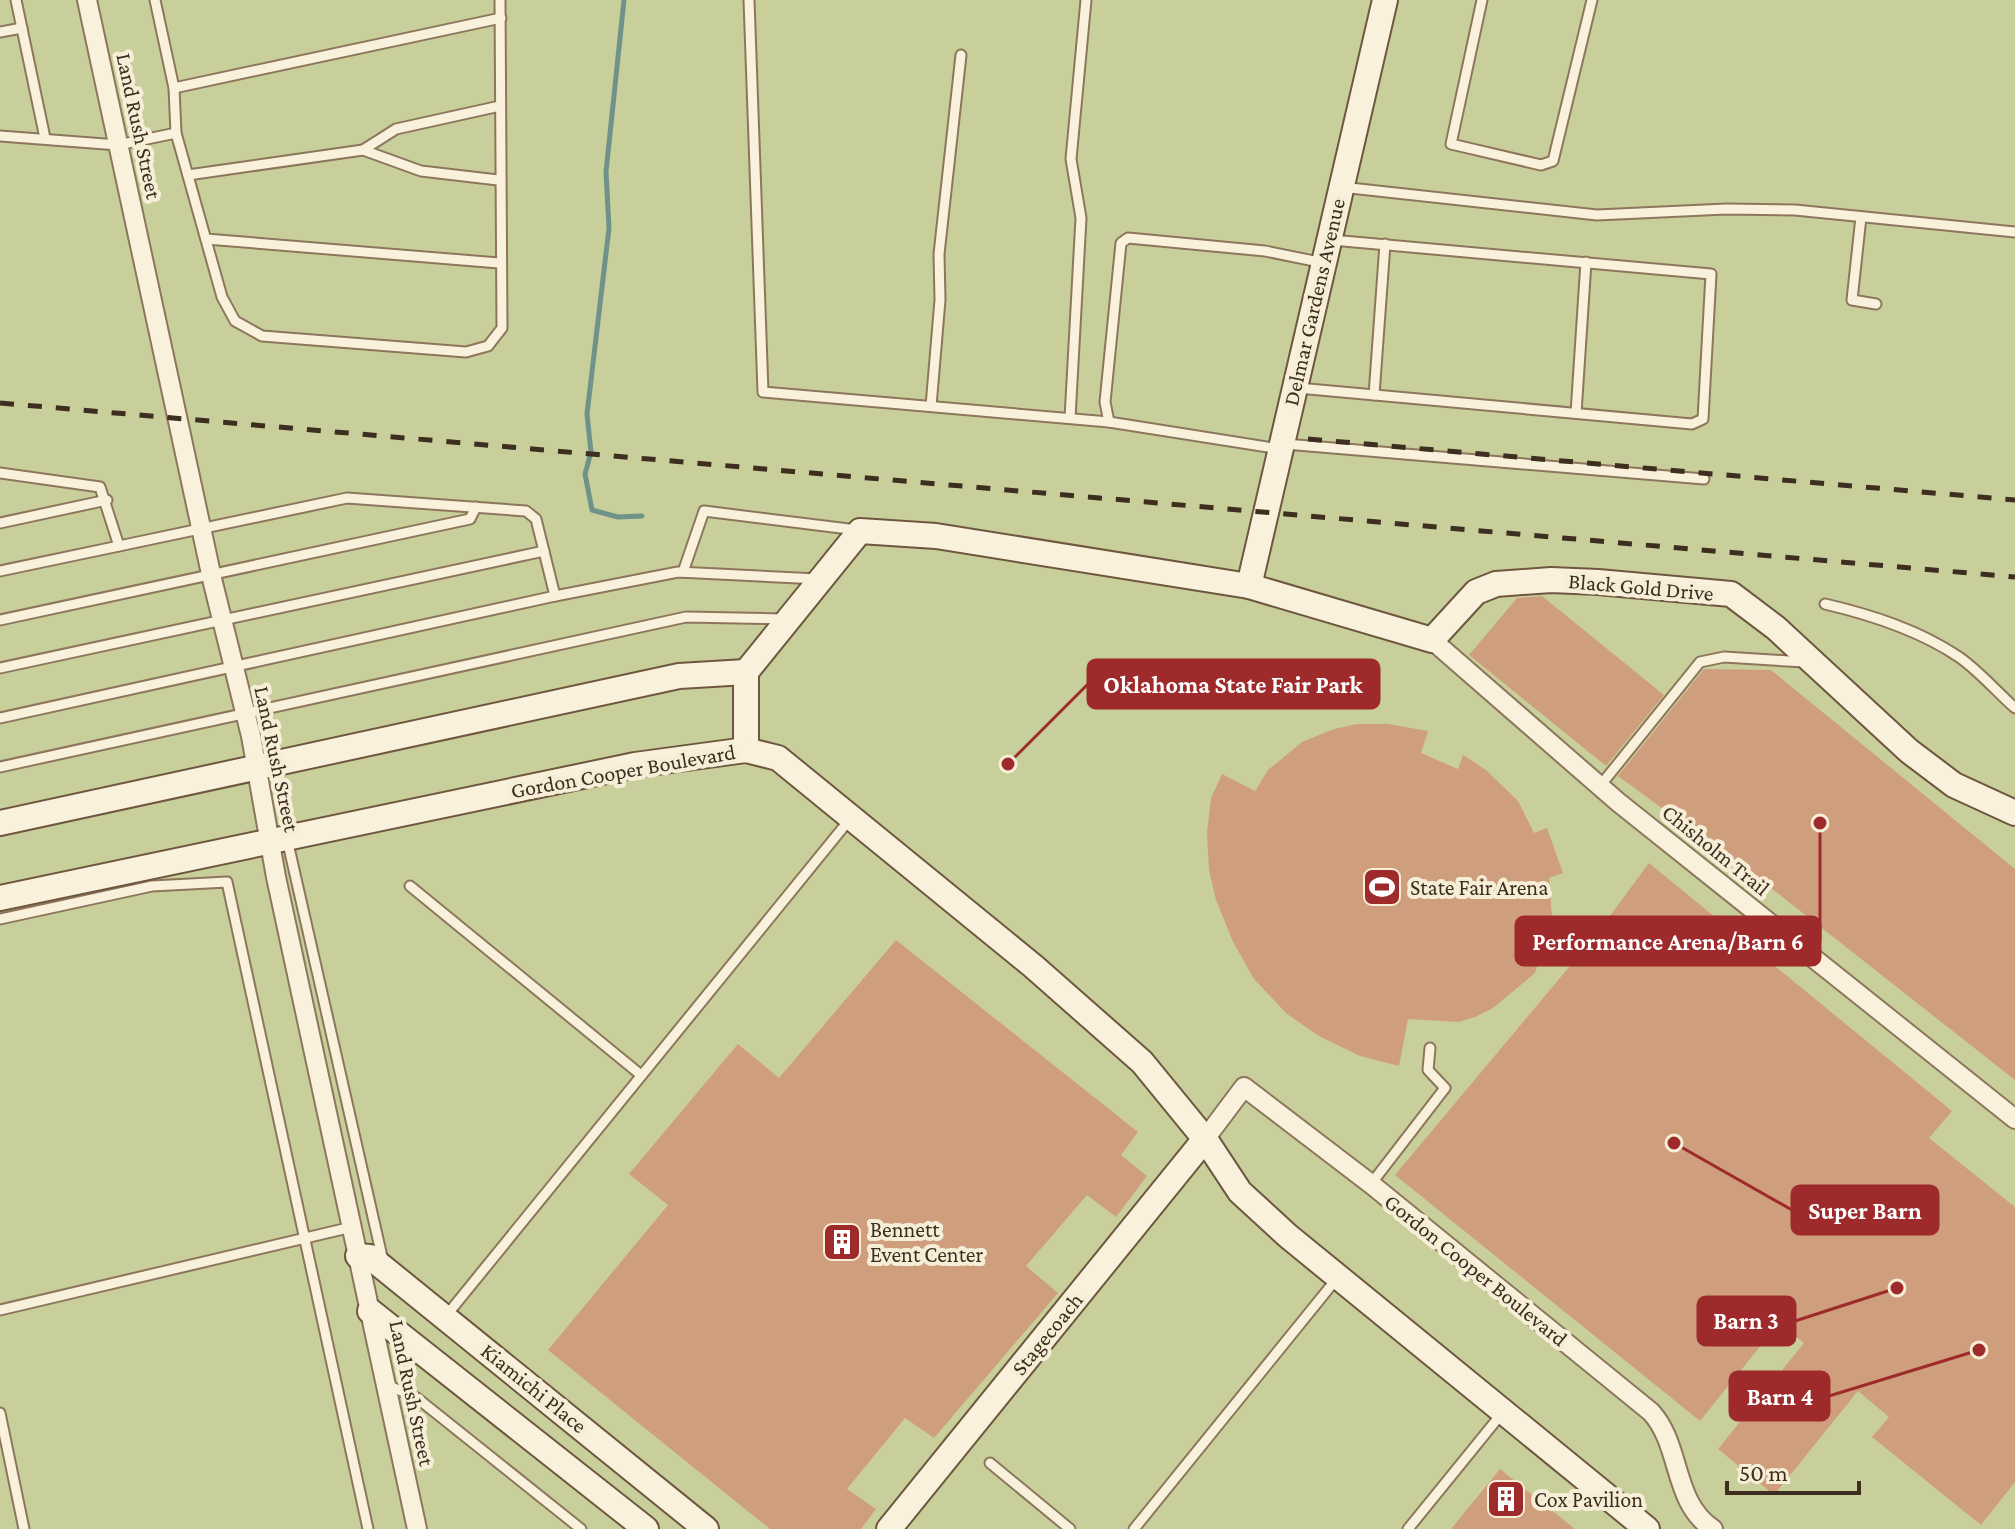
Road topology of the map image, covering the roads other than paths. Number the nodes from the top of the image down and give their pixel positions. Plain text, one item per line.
1 (16, 0) edge
2 (87, 0) edge
3 (155, 0) edge
4 (500, 0) edge
5 (749, 0) edge
6 (1086, 0) edge
7 (1385, 0) edge
8 (1482, 0) edge
9 (1592, 0) edge
10 (501, 18) junction
11 (22, 28) junction
12 (0, 32) edge
13 (961, 55) dead end
14 (174, 88) junction
15 (500, 106) junction
16 (176, 133) junction
17 (0, 136) edge
18 (45, 138) junction
19 (118, 145) junction
20 (363, 150) junction
21 (188, 175) junction
22 (498, 180) junction
23 (1341, 187) junction
24 (1861, 217) junction
25 (2015, 232) edge
26 (206, 239) junction
27 (1385, 244) junction
28 (1327, 251) junction
29 (1586, 262) junction
30 (499, 263) junction
31 (1876, 304) dead end
32 (1295, 387) junction
33 (1374, 395) junction
34 (931, 406) junction
35 (1576, 413) junction
36 (1070, 418) junction
37 (1109, 422) junction
38 (1281, 446) junction
39 (0, 473) edge
40 (1704, 479) dead end
41 (107, 500) junction
42 (476, 507) junction
43 (0, 523) edge
44 (202, 530) junction
45 (860, 531) junction
46 (119, 546) junction
47 (544, 551) junction
48 (0, 571) edge
49 (683, 572) junction
50 (211, 574) junction
51 (822, 579) junction
52 (1257, 582) junction
53 (555, 596) junction
54 (1825, 604) dead end
55 (222, 619) junction
56 (789, 619) junction
57 (0, 620) edge
58 (1432, 640) junction
59 (1813, 663) junction
60 (233, 667) junction
61 (0, 668) edge
62 (746, 672) junction
63 (2015, 708) edge
64 (245, 714) junction
65 (0, 718) edge
66 (746, 750) junction
67 (256, 766) junction
68 (0, 767) edge
69 (1600, 786) junction
70 (2015, 813) edge
71 (850, 819) junction
72 (0, 823) edge
73 (278, 839) junction
74 (410, 886) dead end
75 (0, 898) edge
76 (0, 919) edge
77 (1430, 1048) dead end
78 (641, 1075) junction
79 (2015, 1119) edge
80 (1205, 1139) junction
81 (1371, 1184) junction
82 (352, 1227) junction
83 (307, 1238) junction
84 (358, 1256) junction
85 (384, 1268) junction
86 (1338, 1277) junction
87 (0, 1310) edge
88 (370, 1311) junction
89 (445, 1317) junction
90 (385, 1384) junction
91 (1503, 1412) junction
92 (0, 1413) edge
93 (990, 1463) dead end
94 (24, 1529) edge
95 (368, 1529) edge
96 (417, 1529) edge
97 (581, 1529) edge
98 (646, 1529) edge
99 (706, 1529) edge
100 (889, 1529) edge
101 (1070, 1529) edge
102 (1134, 1529) edge
103 (1408, 1529) edge
104 (1647, 1529) edge
105 (1713, 1529) edge

1 - 11 lane
2 - 19 street, Land Rush Street
3 - 14 lane
4 - 10 lane
5 - 34 lane
6 - 36 lane
7 - 23 street, Delmar Gardens Avenue
8 - 9 lane
10 - 14 lane
10 - 15 lane
11 - 12 lane
11 - 18 lane
13 - 34 lane
14 - 16 lane
15 - 20 lane
15 - 22 lane
16 - 19 lane
16 - 21 lane
17 - 18 lane
18 - 19 lane
19 - 44 street, Land Rush Street
20 - 21 lane
20 - 22 lane
21 - 26 lane
22 - 30 lane
23 - 24 lane
23 - 28 street, Delmar Gardens Avenue
24 - 25 lane
24 - 31 lane
26 - 30 lane
26 - 30 lane
27 - 28 lane
27 - 29 lane
27 - 33 lane
28 - 32 street, Delmar Gardens Avenue
28 - 37 lane
29 - 35 lane
29 - 35 lane
32 - 33 lane
32 - 38 street, Delmar Gardens Avenue
33 - 35 lane
34 - 36 lane
36 - 37 lane
37 - 38 lane
38 - 40 lane
38 - 52 street, Delmar Gardens Avenue
39 - 41 lane
41 - 43 lane
41 - 46 lane
42 - 44 lane
42 - 47 lane
42 - 50 lane
44 - 46 lane
44 - 50 street, Land Rush Street
45 - 49 lane
45 - 51 street
45 - 52 street
46 - 48 lane
47 - 53 lane
47 - 55 lane
49 - 51 lane
49 - 53 lane
50 - 55 street, Land Rush Street
50 - 57 lane
51 - 56 street
52 - 58 street
53 - 60 lane
54 - 63 lane
55 - 60 street, Land Rush Street
55 - 61 lane
56 - 62 street
56 - 64 lane
58 - 59 street, Black Gold Drive
58 - 69 street, Chisholm Trail
59 - 69 lane
59 - 70 street, Black Gold Drive
60 - 64 street, Land Rush Street
60 - 65 lane
62 - 66 street
62 - 67 street
64 - 67 street, Land Rush Street
64 - 68 lane
66 - 71 street, Gordon Cooper Boulevard
66 - 73 street, Gordon Cooper Boulevard
67 - 72 street
67 - 73 street, Land Rush Street
69 - 79 street, Chisholm Trail
71 - 78 lane
71 - 80 street, Gordon Cooper Boulevard
73 - 75 street, Gordon Cooper Boulevard
73 - 82 street, Land Rush Street
73 - 85 lane
74 - 78 lane
76 - 83 lane
77 - 81 lane
78 - 89 lane
80 - 81 street, Gordon Cooper Boulevard
80 - 86 street, Gordon Cooper Boulevard
80 - 100 street, Stagecoach
81 - 105 street, Gordon Cooper Boulevard
82 - 83 lane
82 - 84 street, Land Rush Street
83 - 87 lane
83 - 95 lane
84 - 85 street, Kiamichi Place
84 - 88 street, Land Rush Street
85 - 89 street, Kiamichi Place
86 - 91 street, Gordon Cooper Boulevard
86 - 102 lane
88 - 90 street, Land Rush Street
88 - 98 street, Kiamichi Place
89 - 99 street, Kiamichi Place
90 - 96 street, Land Rush Street
90 - 97 lane
91 - 103 lane
91 - 104 street, Gordon Cooper Boulevard
92 - 94 lane
93 - 101 lane

